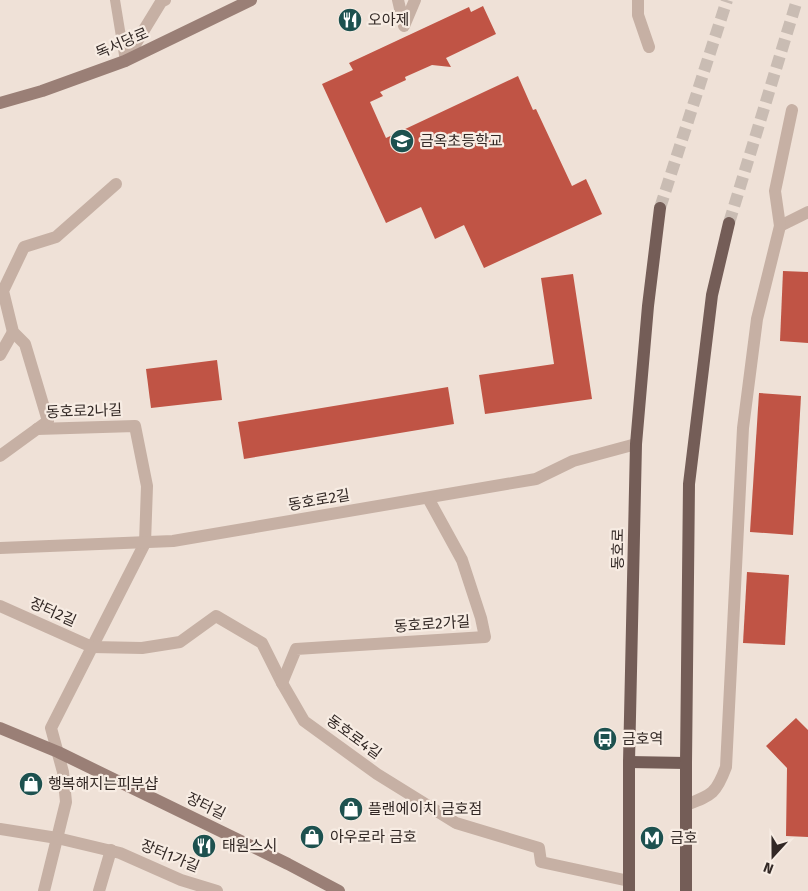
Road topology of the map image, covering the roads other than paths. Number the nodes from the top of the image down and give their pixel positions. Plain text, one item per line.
1 (115, 0) edge
2 (165, 0) edge
3 (251, 0) edge
4 (398, 0) edge
5 (415, 0) edge
6 (638, 0) edge
7 (649, 47) dead end
8 (125, 62) junction
9 (0, 103) edge
10 (792, 110) dead end
11 (116, 184) dead end
12 (660, 208) tunnel mouth
13 (808, 212) edge
14 (730, 223) tunnel mouth
15 (780, 226) junction
16 (1, 290) edge
17 (12, 332) junction
18 (0, 355) edge
19 (36, 429) junction
20 (636, 444) junction
21 (0, 456) edge
22 (428, 498) junction
23 (145, 543) junction
24 (0, 548) edge
25 (0, 606) edge
26 (92, 647) junction
27 (282, 683) junction
28 (0, 728) edge
29 (58, 752) junction
30 (629, 762) junction
31 (686, 763) junction
32 (686, 804) junction
33 (0, 829) edge
34 (57, 838) junction
35 (111, 850) junction
36 (629, 886) edge
37 (44, 891) edge
38 (99, 891) edge
39 (217, 891) edge
40 (339, 891) edge
41 (686, 891) edge

1 - 8 lane
2 - 8 street
3 - 8 main road, 독서당로
4 - 5 street
6 - 7 street
8 - 9 main road, 독서당로
10 - 15 street
11 - 16 street, 동호로2나길
12 - 20 main road, 동호로
13 - 15 street
14 - 31 main road
15 - 32 street
16 - 17 street, 동호로2나길
17 - 18 street
17 - 19 street, 동호로2나길
19 - 21 street, 동호로2나길
19 - 23 street, 동호로2나길
20 - 22 street, 동호로2길
20 - 30 main road, 동호로
22 - 23 street, 동호로2길
22 - 27 street, 동호로2가길
23 - 24 street, 동호로2길
23 - 26 street
25 - 26 street, 장터2길
26 - 27 street, 동호로4길
26 - 29 street
27 - 36 street, 동호로4길
28 - 29 main road, 장터길
29 - 34 street
29 - 40 main road, 장터길
30 - 31 main road
30 - 36 main road, 동호로
31 - 32 main road
32 - 41 main road
33 - 34 street, 장터1가길
34 - 35 street, 장터1가길
34 - 37 street
35 - 38 street
35 - 39 street, 장터1가길

